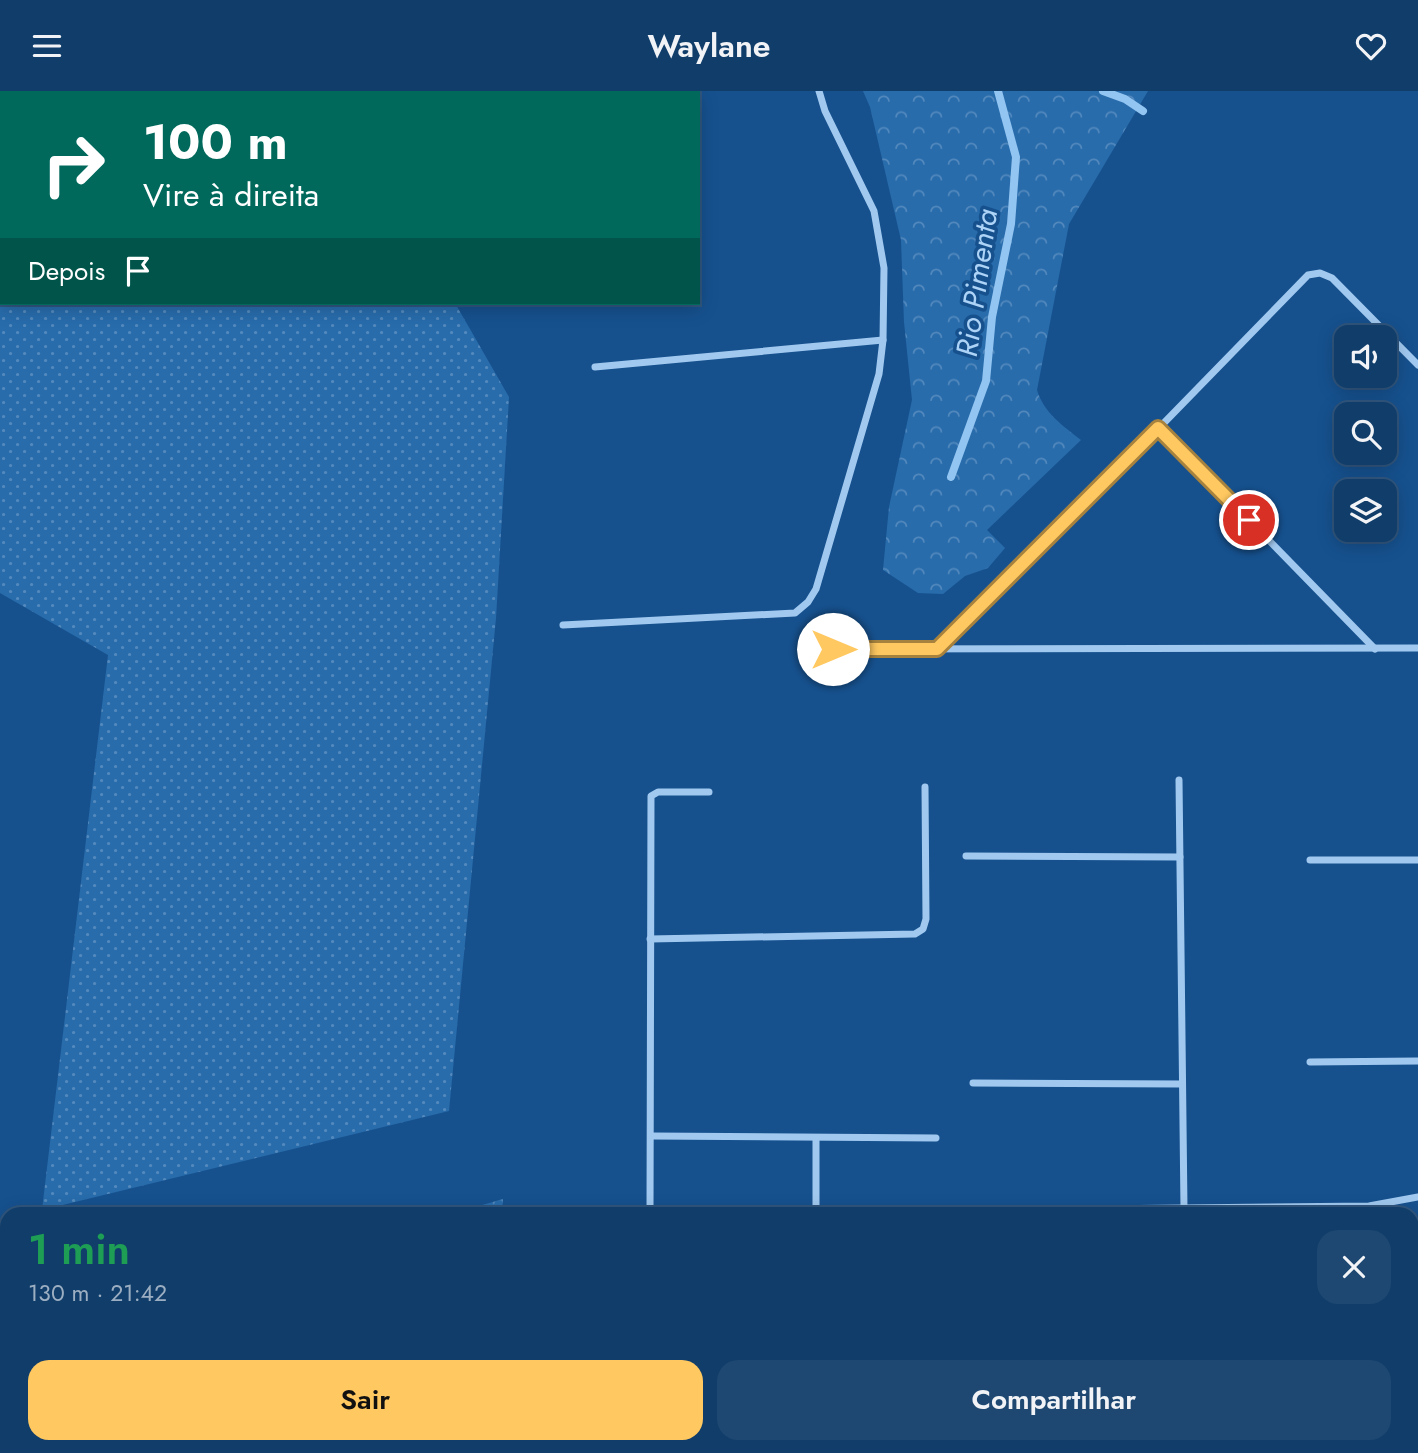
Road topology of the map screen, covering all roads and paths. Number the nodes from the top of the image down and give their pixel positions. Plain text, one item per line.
1 (819, 91) edge
2 (883, 340) junction
3 (1418, 365) edge
4 (596, 367) dead end
5 (1158, 428) junction
6 (563, 625) dead end
7 (1418, 647) edge
8 (833, 649) dead end
9 (937, 649) junction
10 (1375, 649) junction
11 (1179, 780) dead end
12 (925, 787) dead end
13 (709, 792) dead end
14 (966, 856) dead end
15 (1180, 857) junction
16 (1310, 860) dead end
17 (1418, 860) edge
18 (650, 939) junction
19 (1418, 1061) edge
20 (1310, 1062) dead end
21 (973, 1083) dead end
22 (1182, 1084) junction
23 (652, 1136) junction
24 (816, 1138) junction
25 (936, 1138) dead end
26 (1418, 1197) edge
27 (650, 1207) edge
28 (816, 1207) edge
29 (1184, 1207) edge
30 (1276, 1207) edge

1 - 2 street
2 - 4 street
2 - 6 street
3 - 5 street
5 - 9 street
5 - 10 street
7 - 10 street
8 - 9 street
9 - 10 street
11 - 15 street
12 - 18 street
13 - 18 street
14 - 15 street
15 - 22 street
16 - 17 street
18 - 23 street
19 - 20 street
21 - 22 street
22 - 29 street
23 - 24 street
23 - 27 street
24 - 25 street
24 - 28 street
26 - 30 street

